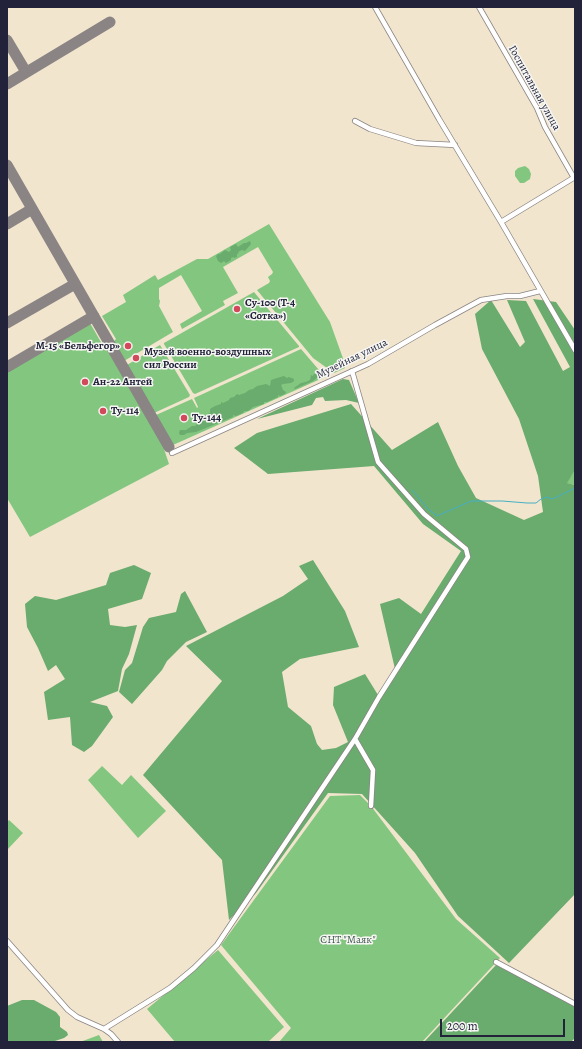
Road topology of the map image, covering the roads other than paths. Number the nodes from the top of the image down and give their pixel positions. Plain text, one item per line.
1 (376, 7) edge
2 (479, 7) edge
3 (355, 121) dead end
4 (455, 145) junction
5 (574, 177) edge
6 (501, 222) junction
7 (540, 291) junction
8 (575, 350) edge
9 (352, 371) junction
10 (172, 453) dead end
11 (355, 739) junction
12 (371, 806) dead end
13 (7, 941) edge
14 (496, 962) dead end
15 (575, 1004) edge
16 (104, 1029) junction
17 (118, 1042) edge

1 - 4 street
2 - 5 street, Госпитальная улица
3 - 4 street
4 - 6 street
5 - 6 street
6 - 7 street
7 - 8 street
7 - 9 street, Музейная улица
9 - 10 street, Музейная улица
9 - 11 street
11 - 12 street
11 - 16 street
13 - 16 street
14 - 15 street
16 - 17 street

